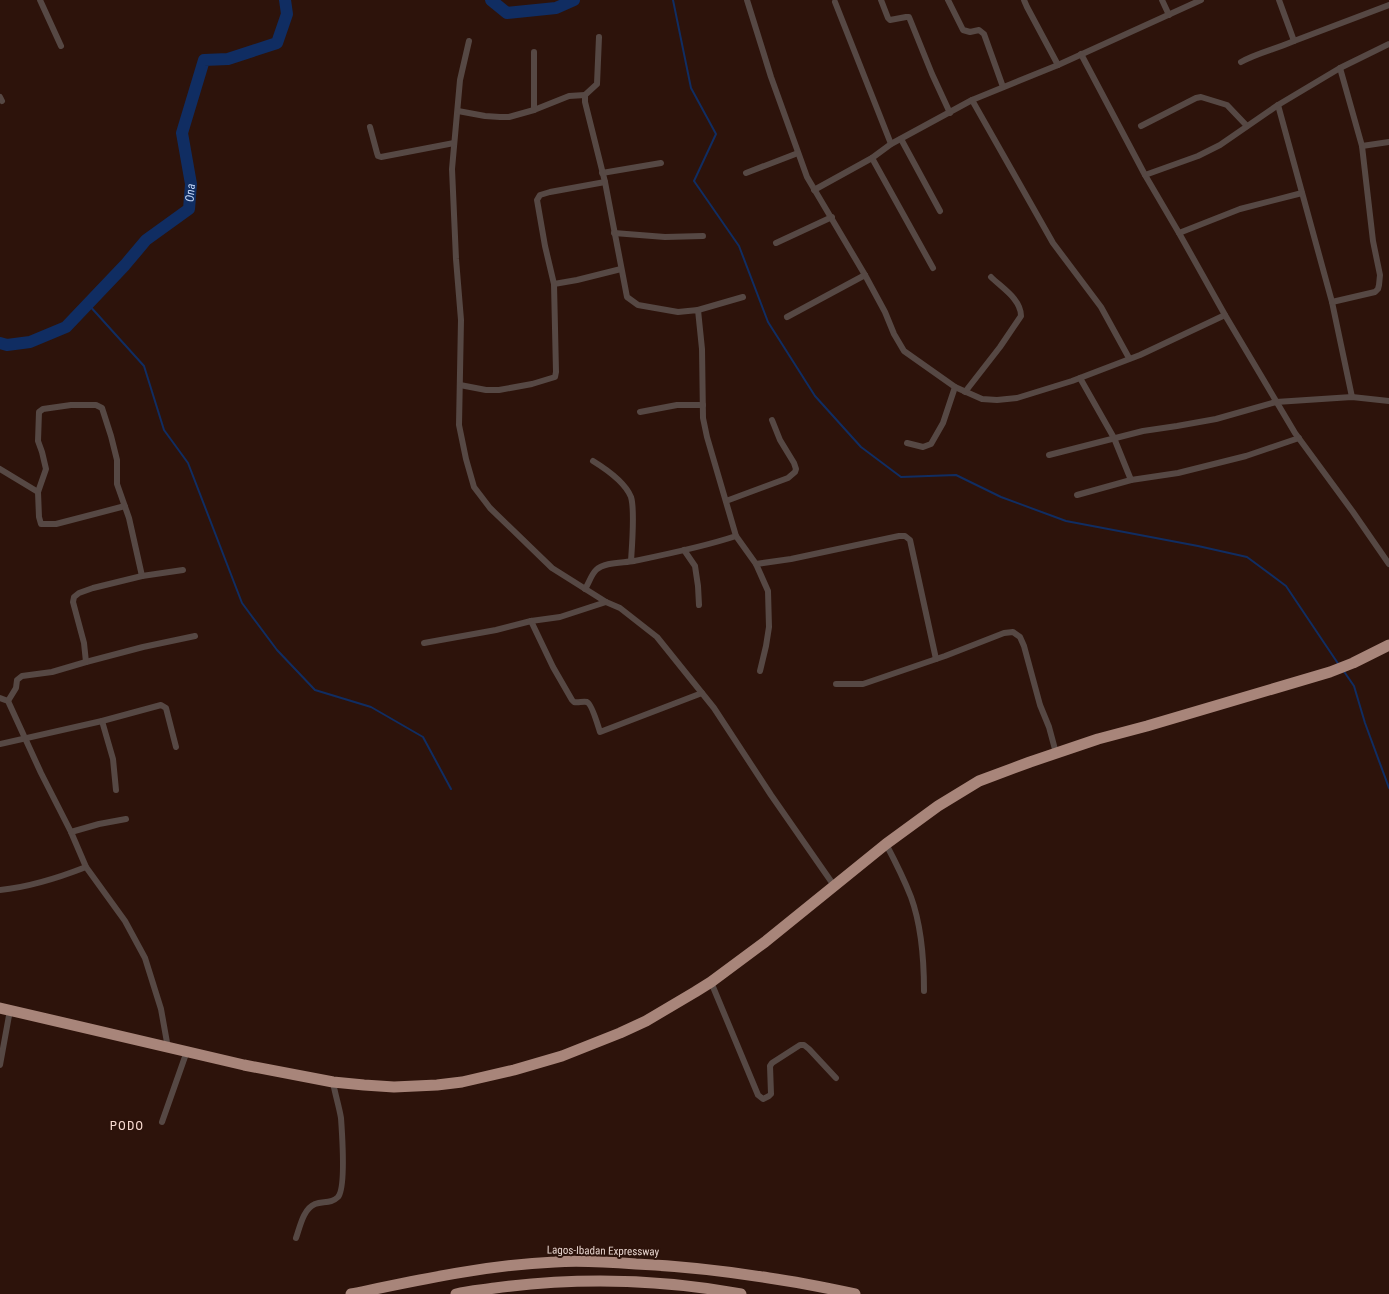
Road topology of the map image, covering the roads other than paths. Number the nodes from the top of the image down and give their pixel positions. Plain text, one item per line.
1 (40, 0) edge
2 (747, 0) edge
3 (881, 0) edge
4 (948, 0) edge
5 (1024, 0) edge
6 (1162, 0) edge
7 (1201, 0) edge
8 (1279, 0) edge
9 (835, 2) dead end
10 (1389, 5) edge
11 (1168, 15) junction
12 (599, 37) dead end
13 (469, 41) dead end
14 (1294, 41) junction
15 (1389, 44) edge
16 (61, 46) dead end
17 (534, 52) dead end
18 (1081, 54) junction
19 (1241, 62) dead end
20 (1058, 65) junction
21 (1340, 68) junction
22 (1004, 87) junction
23 (585, 95) junction
24 (972, 100) junction
25 (1278, 105) junction
26 (534, 110) junction
27 (458, 111) junction
28 (950, 113) junction
29 (1141, 126) dead end
30 (1247, 126) junction
31 (370, 128) dead end
32 (901, 139) junction
33 (1389, 142) edge
34 (454, 143) junction
35 (891, 144) junction
36 (1362, 146) junction
37 (798, 153) junction
38 (872, 158) junction
39 (661, 163) dead end
40 (602, 173) junction
41 (746, 173) dead end
42 (1145, 175) junction
43 (605, 182) junction
44 (814, 190) junction
45 (1302, 193) junction
46 (940, 211) dead end
47 (832, 217) junction
48 (614, 233) junction
49 (1179, 233) junction
50 (704, 236) dead end
51 (776, 243) dead end
52 (933, 268) dead end
53 (621, 269) junction
54 (865, 275) junction
55 (991, 277) dead end
56 (554, 284) junction
57 (743, 297) dead end
58 (1332, 302) junction
59 (698, 310) junction
60 (1224, 315) junction
61 (787, 317) dead end
62 (1129, 358) junction
63 (1080, 378) junction
64 (460, 385) junction
65 (955, 387) junction
66 (965, 392) junction
67 (1352, 397) junction
68 (1389, 401) edge
69 (1276, 402) junction
70 (703, 405) junction
71 (640, 412) dead end
72 (772, 420) dead end
73 (1114, 438) junction
74 (1299, 438) junction
75 (907, 443) dead end
76 (1049, 455) dead end
77 (593, 461) dead end
78 (0, 469) edge
79 (1131, 480) junction
80 (38, 492) junction
81 (1077, 495) dead end
82 (726, 501) junction
83 (125, 506) junction
84 (736, 536) junction
85 (684, 550) junction
86 (632, 561) junction
87 (756, 564) junction
88 (1389, 564) edge
89 (183, 570) dead end
90 (142, 576) junction
91 (585, 589) junction
92 (606, 602) junction
93 (699, 605) dead end
94 (531, 621) junction
95 (195, 636) dead end
96 (424, 643) dead end
97 (1389, 645) edge
98 (936, 659) junction
99 (86, 662) junction
100 (760, 671) dead end
101 (836, 684) dead end
102 (702, 693) junction
103 (0, 698) edge
104 (8, 701) junction
105 (102, 721) junction
106 (25, 738) junction
107 (0, 744) edge
108 (176, 747) dead end
109 (1056, 753) junction
110 (116, 790) dead end
111 (126, 819) dead end
112 (71, 832) junction
113 (886, 844) junction
114 (86, 867) junction
115 (835, 887) junction
116 (0, 890) edge
117 (711, 982) junction
118 (924, 991) dead end
119 (5, 1009) edge
120 (168, 1048) junction
121 (187, 1051) junction
122 (0, 1065) edge
123 (836, 1078) dead end
124 (333, 1082) junction
125 (162, 1122) dead end
126 (296, 1238) dead end
127 (351, 1294) edge
128 (456, 1294) edge
129 (742, 1294) edge
130 (855, 1294) edge

1 - 16 street
2 - 37 street
3 - 28 street
4 - 22 street
5 - 20 street
6 - 11 street
7 - 11 street
8 - 14 street
9 - 35 street
10 - 14 street
11 - 18 street
12 - 23 street
13 - 27 street
14 - 19 street
15 - 21 street
17 - 26 street
18 - 20 street
18 - 42 street
20 - 22 street
21 - 25 street
21 - 36 street
22 - 24 street
23 - 26 street
23 - 40 street
24 - 28 street
24 - 62 street
25 - 30 street
25 - 45 street
26 - 27 street
27 - 34 street
28 - 32 street
29 - 30 street
30 - 42 street
31 - 34 street
32 - 35 street
32 - 46 street
33 - 36 street
34 - 64 street
35 - 38 street
36 - 58 street
37 - 41 street
37 - 44 street
38 - 44 street
38 - 52 street
39 - 40 street
40 - 43 street
42 - 49 street
43 - 48 street
43 - 56 street
44 - 47 street
45 - 49 street
45 - 58 street
47 - 51 street
47 - 54 street
48 - 50 street
48 - 53 street
49 - 60 street
53 - 56 street
53 - 59 street
54 - 61 street
54 - 65 street
55 - 66 street
56 - 64 street
57 - 59 street
58 - 67 street
59 - 70 street
60 - 62 street
60 - 69 street
62 - 63 street
63 - 66 street
63 - 73 street
64 - 91 street
65 - 66 street
65 - 75 street
67 - 68 street
67 - 69 street
69 - 73 street
69 - 74 street
70 - 71 street
70 - 82 street
72 - 82 street
73 - 76 street
73 - 79 street
74 - 79 street
74 - 88 street
77 - 86 street
78 - 80 street
79 - 81 street
80 - 83 street
80 - 83 street
82 - 84 street
83 - 90 street
84 - 85 street
84 - 87 street
85 - 86 street
85 - 93 street
86 - 91 street
87 - 98 street
87 - 100 street
89 - 90 street
90 - 99 street
91 - 92 street
92 - 94 street
92 - 102 street
94 - 96 street
94 - 102 street
95 - 99 street
97 - 109 highway
98 - 101 street
98 - 109 street
99 - 104 street
102 - 115 street
103 - 104 street
104 - 106 street
105 - 106 street
105 - 108 street
105 - 110 street
106 - 107 street
106 - 112 street
109 - 113 highway
111 - 112 street
112 - 114 street
113 - 115 highway
113 - 118 street
114 - 116 street
114 - 120 street
115 - 117 highway
117 - 123 street
117 - 124 highway
119 - 120 highway
119 - 122 street
120 - 121 highway
121 - 124 highway
121 - 125 street
124 - 126 street
127 - 130 highway, Lagos-Ibadan Expressway
128 - 129 highway

